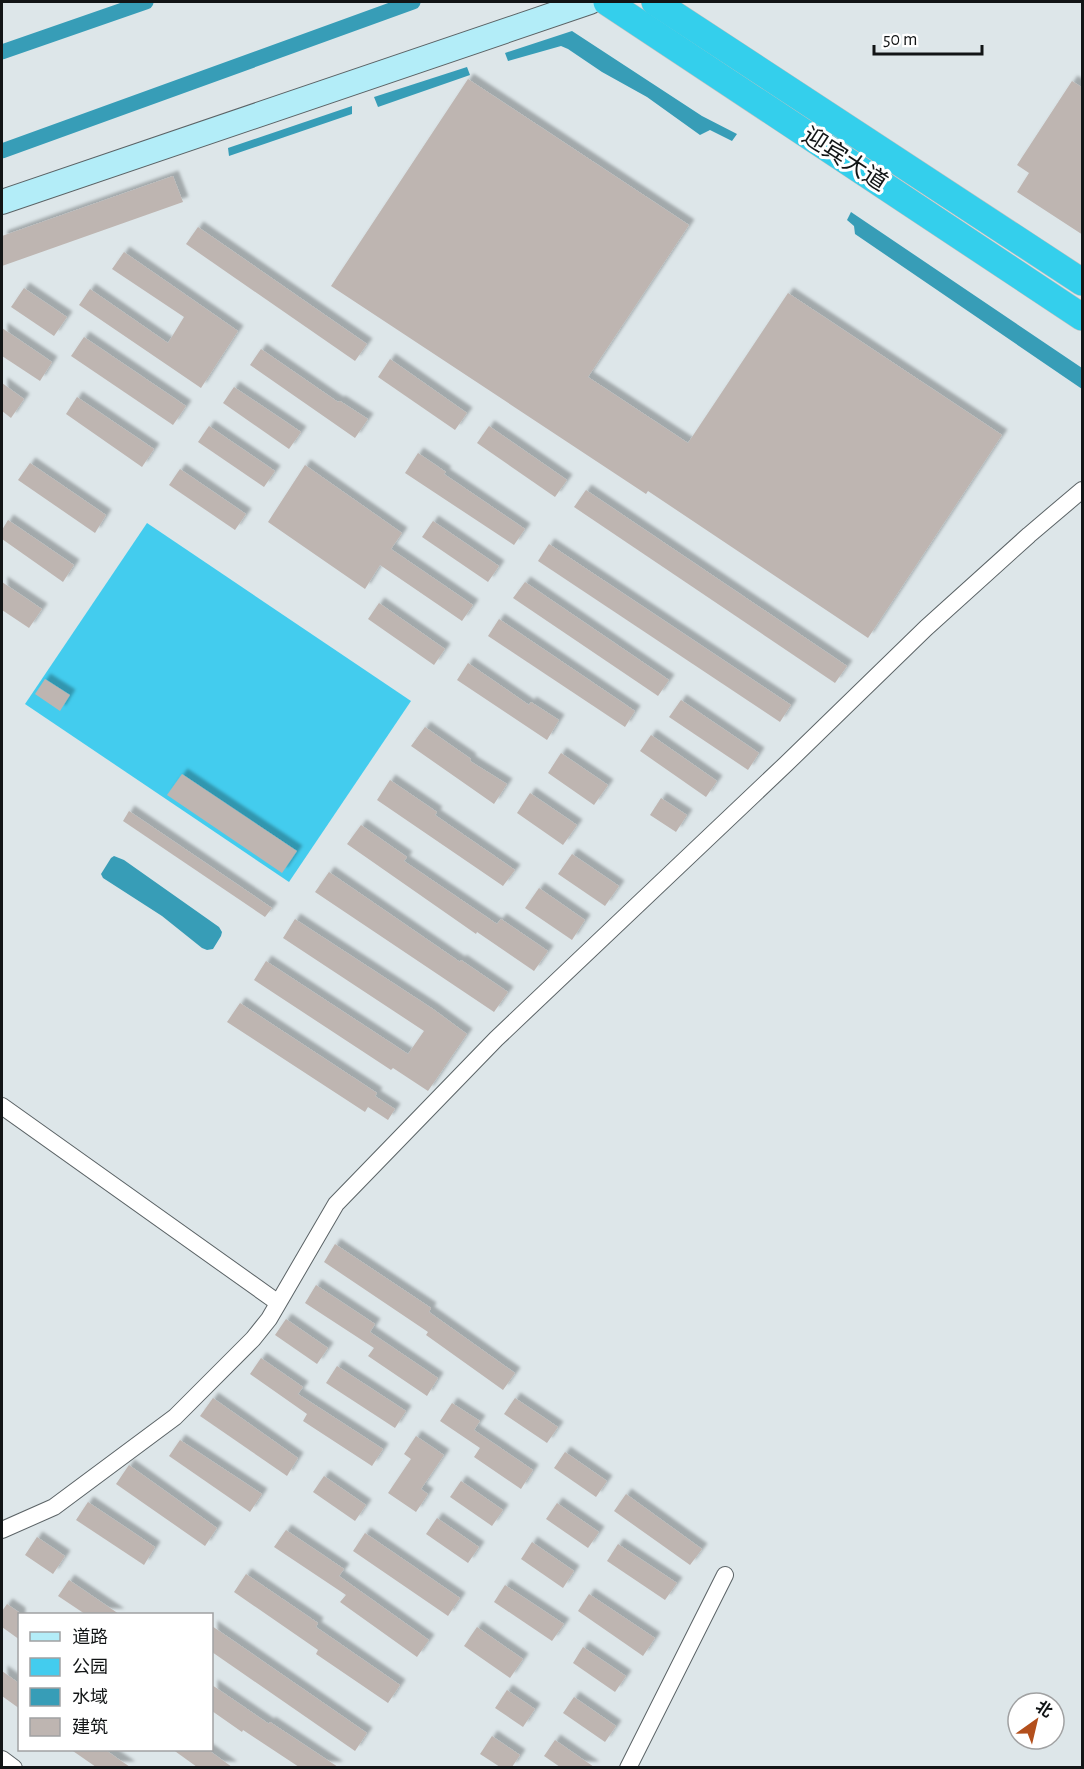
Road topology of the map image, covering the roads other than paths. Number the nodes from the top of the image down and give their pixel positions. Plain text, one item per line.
1 (590, 2) edge
2 (607, 2) edge
3 (656, 2) edge
4 (2, 202) edge
5 (1083, 282) edge
6 (1083, 317) edge
7 (1083, 490) edge
8 (2, 1106) edge
9 (278, 1302) junction
10 (2, 1530) edge
11 (725, 1575) dead end
12 (2, 1759) edge
13 (14, 1767) edge
14 (628, 1767) edge

1 - 4 main road
2 - 6 highway, 迎宾大道
3 - 5 highway, 迎宾大道
7 - 9 street
8 - 9 street
9 - 10 street
11 - 14 street
12 - 13 street

